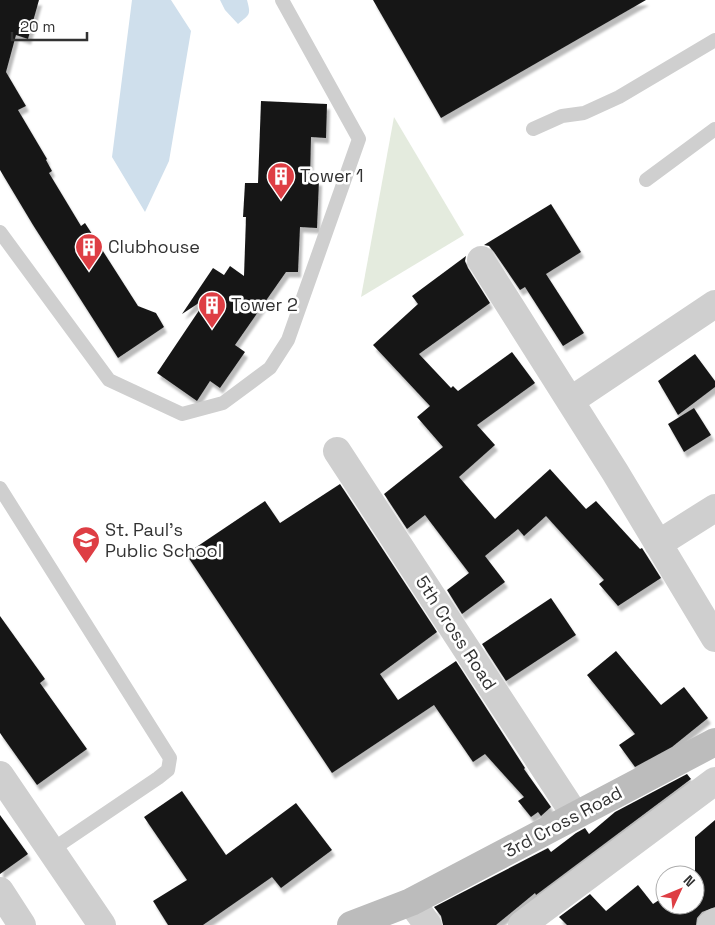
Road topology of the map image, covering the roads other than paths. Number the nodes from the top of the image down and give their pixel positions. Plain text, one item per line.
1 (282, 0) edge
2 (715, 40) edge
3 (715, 129) edge
4 (533, 130) dead end
5 (646, 180) dead end
6 (0, 232) edge
7 (481, 260) dead end
8 (715, 304) edge
9 (570, 401) junction
10 (337, 452) dead end
11 (0, 488) edge
12 (715, 508) edge
13 (658, 544) junction
14 (715, 638) edge
15 (712, 749) edge
16 (0, 775) edge
17 (715, 781) edge
18 (575, 815) junction
19 (50, 851) junction
20 (0, 891) edge
21 (411, 902) junction
22 (715, 922) edge
23 (22, 925) edge
24 (102, 925) edge
25 (351, 925) edge
26 (428, 925) edge
27 (522, 925) edge
28 (711, 925) edge

1 - 6 lane
2 - 4 lane
3 - 5 lane
7 - 9 street
8 - 9 street
9 - 13 street
10 - 18 street, 5th Cross Road
11 - 19 lane
12 - 13 street
13 - 14 street
15 - 18 main road, 3rd Cross Road
16 - 19 street
17 - 27 street
18 - 21 main road, 3rd Cross Road
19 - 24 street
20 - 23 street
21 - 25 main road, 3rd Cross Road
21 - 26 street
22 - 28 street

